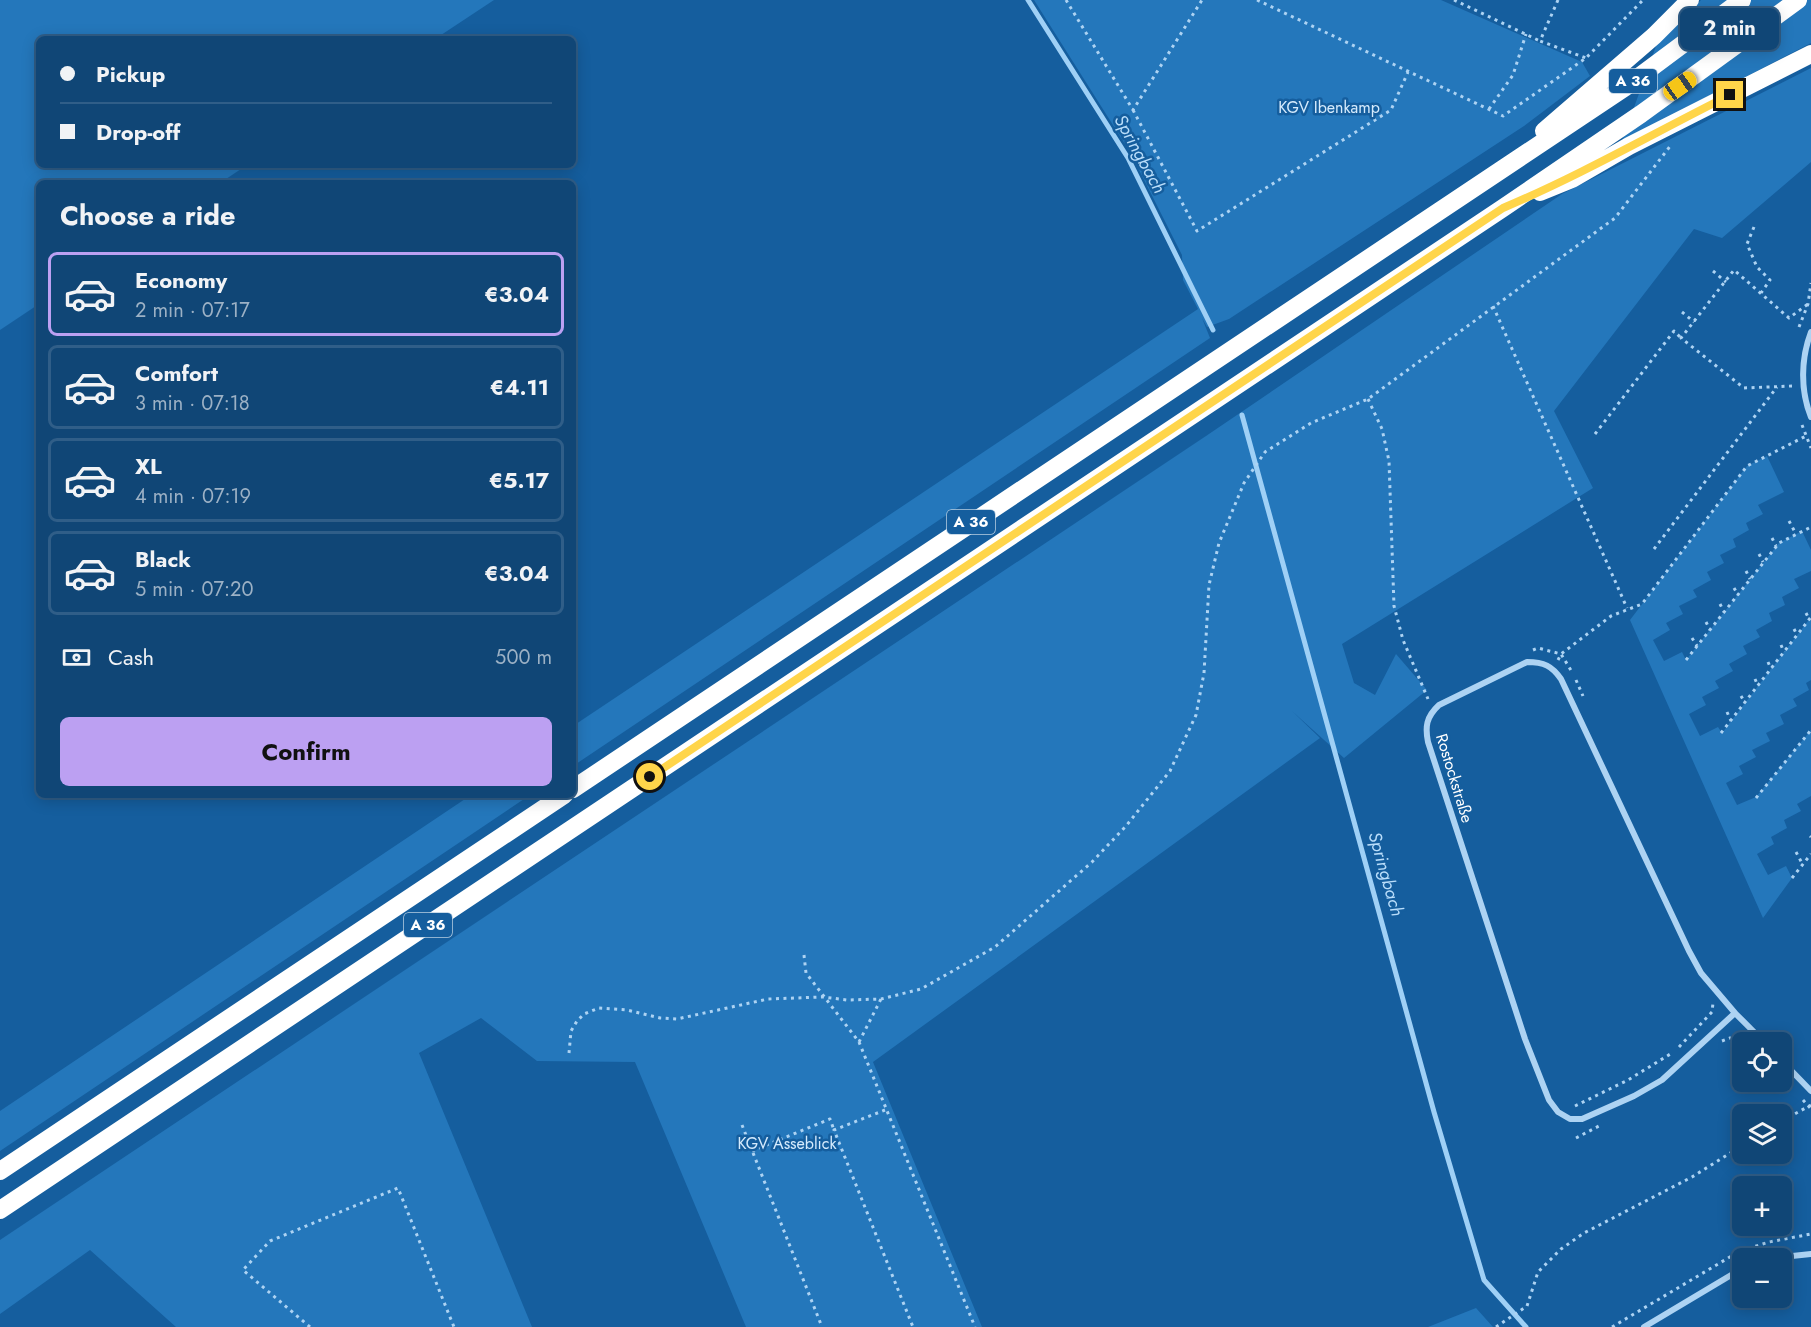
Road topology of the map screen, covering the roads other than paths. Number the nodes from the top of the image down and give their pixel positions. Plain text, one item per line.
1 (1690, 0) edge
2 (1742, 0) edge
3 (1798, 0) edge
4 (1811, 54) edge
5 (1520, 156) junction
6 (1503, 208) junction
7 (1811, 332) edge
8 (1811, 417) edge
9 (576, 787) edge
10 (560, 798) edge
11 (1735, 1013) junction
12 (1754, 1032) edge
13 (1792, 1071) edge
14 (1811, 1091) edge
15 (0, 1171) edge
16 (0, 1210) edge
17 (1811, 1254) edge
18 (1792, 1256) edge
19 (1732, 1275) edge
20 (1644, 1327) edge

1 - 5 highway
2 - 5 highway, A 36
3 - 6 highway, A 36
4 - 6 highway
5 - 9 highway, A 36
6 - 16 highway, A 36
7 - 8 street
10 - 15 highway, A 36
11 - 11 street, Rostockstraße
11 - 12 street, Rostockstraße
13 - 14 street
17 - 18 street
19 - 20 street

